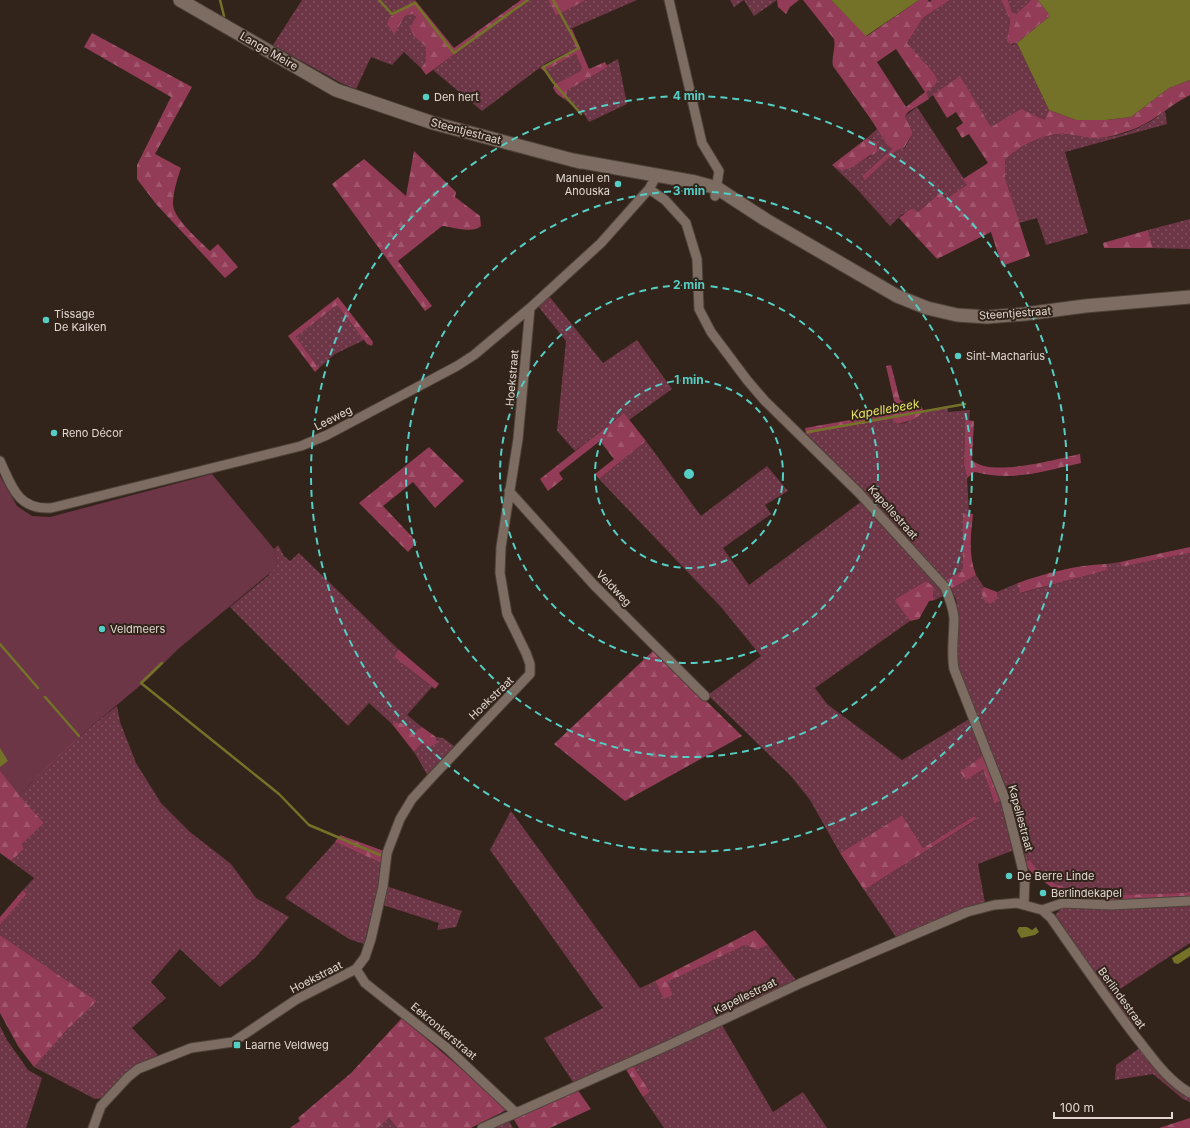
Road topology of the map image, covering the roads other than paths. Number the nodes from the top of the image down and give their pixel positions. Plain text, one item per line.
1 (180, 0) edge
2 (669, 0) edge
3 (360, 99) joint
4 (653, 182) junction
5 (716, 192) junction
6 (1190, 297) edge
7 (530, 308) junction
8 (0, 461) edge
9 (509, 491) junction
10 (705, 696) dead end
11 (1190, 901) edge
12 (1024, 903) junction
13 (1042, 910) junction
14 (356, 969) junction
15 (1190, 1094) edge
16 (515, 1112) junction
17 (93, 1128) edge
18 (482, 1128) edge

1 - 3 street, Lange Meire
2 - 5 street
3 - 4 street, Steentjestraat
4 - 5 street, Steentjestraat
4 - 7 street
4 - 12 street, Kapellestraat
5 - 6 street, Steentjestraat
7 - 8 street, Leeweg
7 - 9 street, Hoekstraat
9 - 10 street, Veldweg
9 - 14 street, Hoekstraat
11 - 13 street
12 - 13 street, Kapellestraat
12 - 16 street, Kapellestraat
13 - 15 street, Berlindestraat
14 - 16 street, Eekronkerstraat
14 - 17 street, Hoekstraat
16 - 18 street, Kapellestraat

